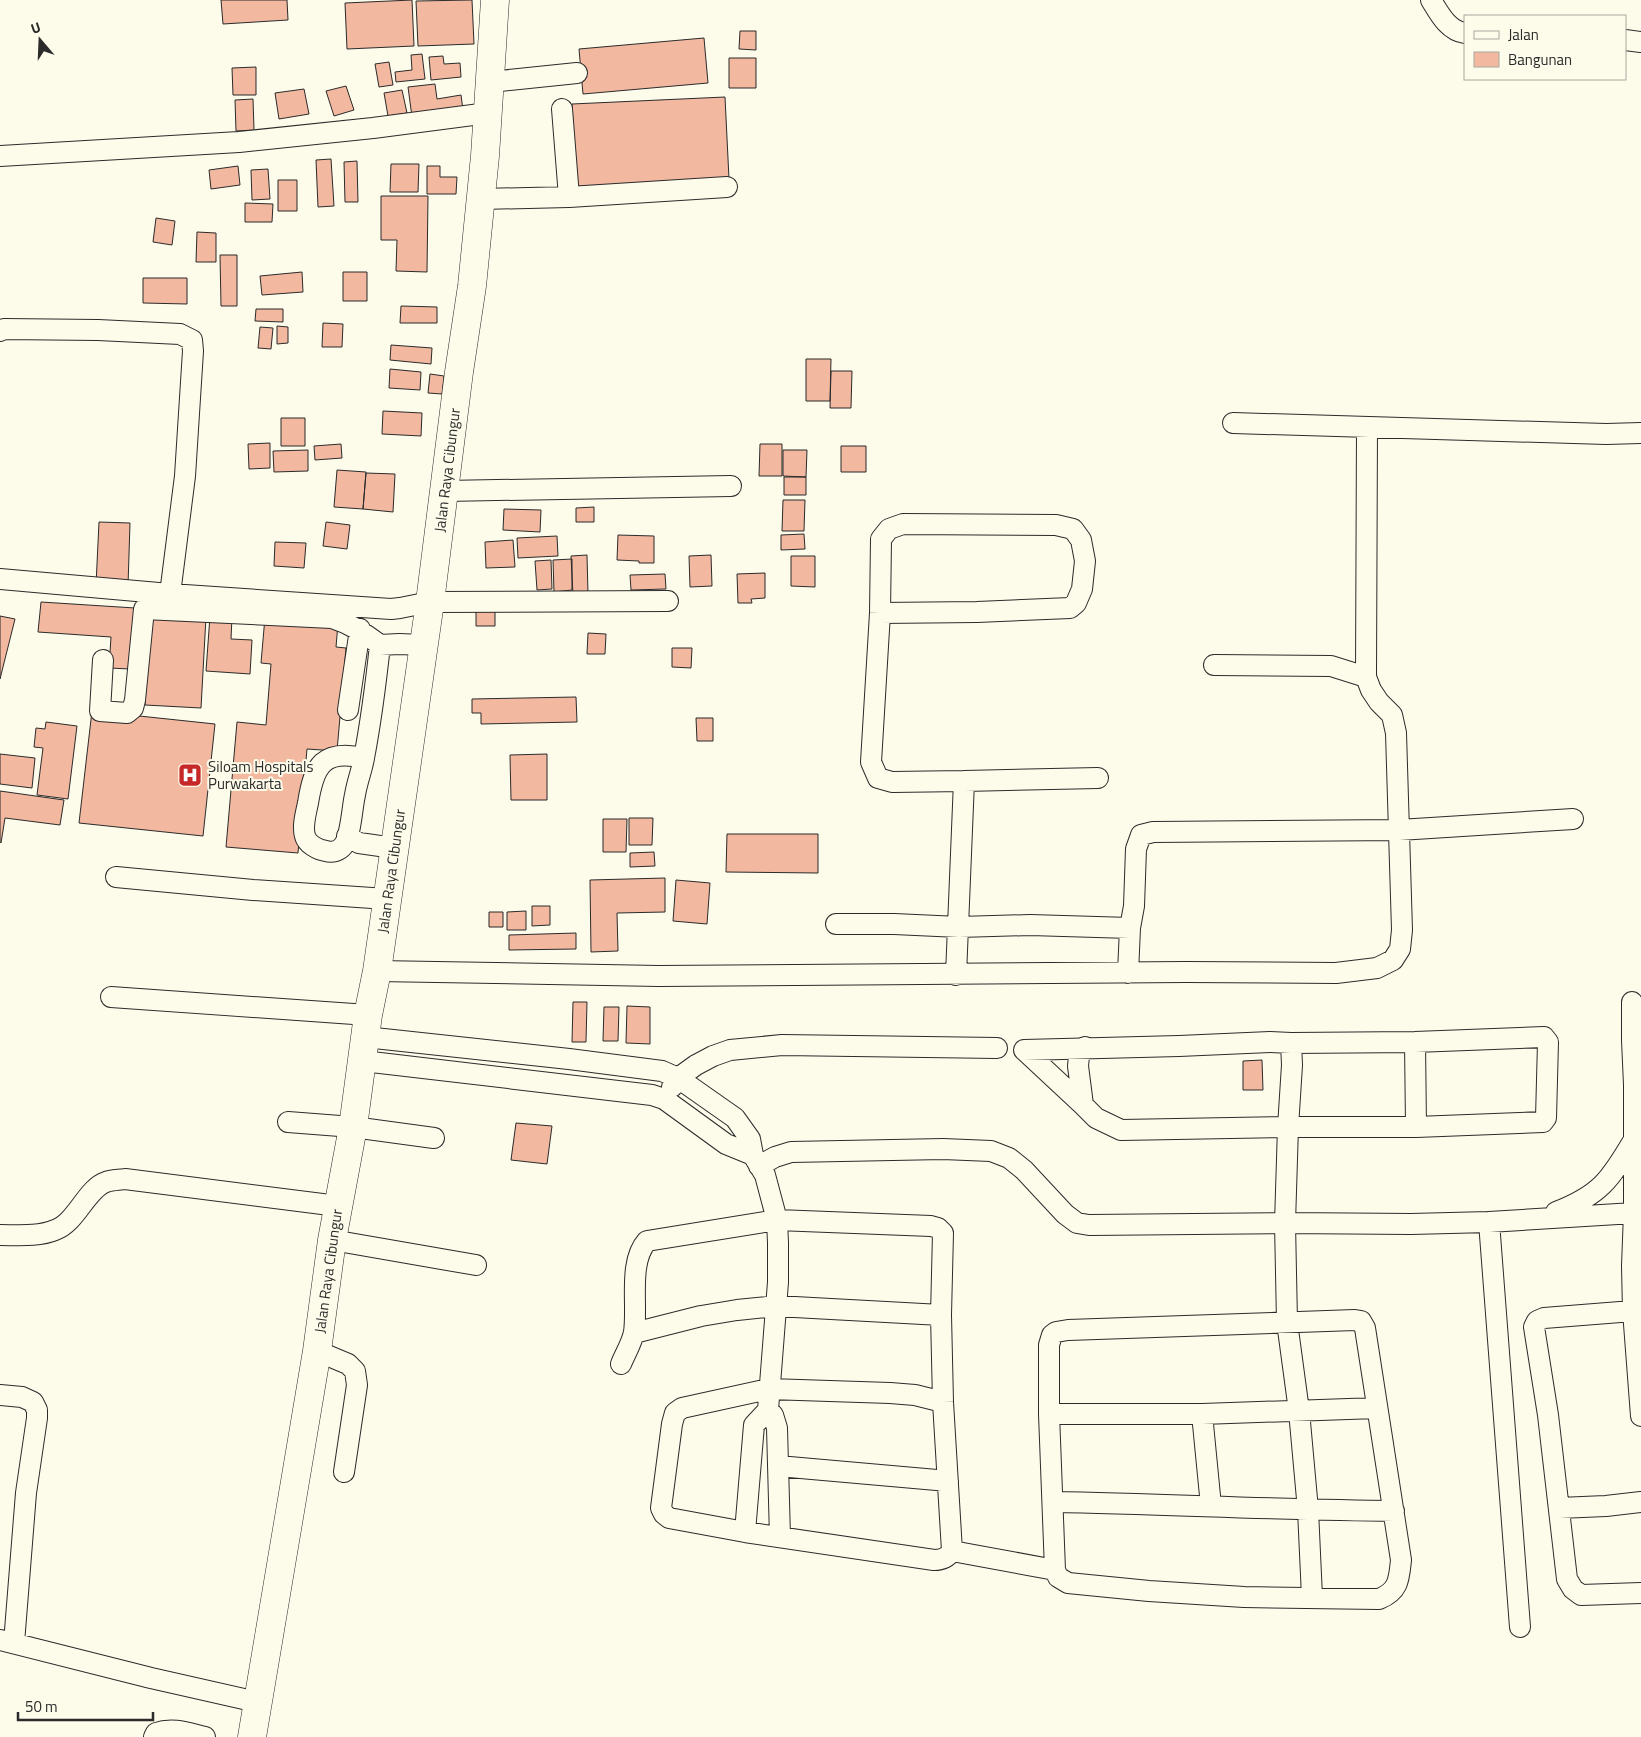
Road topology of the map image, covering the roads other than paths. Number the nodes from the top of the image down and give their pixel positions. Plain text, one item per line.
1 (495, 0) edge
2 (1431, 0) edge
3 (1464, 33) edge
4 (1626, 40) edge
5 (1641, 42) edge
6 (576, 73) dead end
7 (490, 82) junction
8 (562, 109) dead end
9 (488, 113) junction
10 (0, 156) edge
11 (727, 187) dead end
12 (569, 197) junction
13 (481, 198) junction
14 (0, 331) edge
15 (1233, 423) dead end
16 (1367, 427) junction
17 (1641, 434) edge
18 (731, 486) dead end
19 (445, 491) junction
20 (0, 580) edge
21 (170, 594) junction
22 (668, 601) dead end
23 (430, 602) junction
24 (880, 613) junction
25 (360, 629) junction
26 (380, 645) junction
27 (423, 645) junction
28 (103, 660) dead end
29 (1214, 665) dead end
30 (1366, 677) junction
31 (348, 710) dead end
32 (364, 758) junction
33 (1098, 778) dead end
34 (964, 781) junction
35 (1573, 819) dead end
36 (1399, 830) junction
37 (348, 836) junction
38 (394, 848) junction
39 (116, 877) dead end
40 (387, 899) junction
41 (836, 924) dead end
42 (959, 926) junction
43 (1130, 928) junction
44 (377, 970) junction
45 (1128, 973) junction
46 (956, 975) junction
47 (111, 996) dead end
48 (1632, 1002) dead end
49 (366, 1038) junction
50 (1415, 1042) junction
51 (1291, 1043) junction
52 (1085, 1047) junction
53 (997, 1048) dead end
54 (550, 1058) junction
55 (678, 1078) junction
56 (546, 1082) junction
57 (1638, 1085) edge
58 (664, 1099) junction
59 (1083, 1105) junction
60 (288, 1122) dead end
61 (1288, 1127) junction
62 (1416, 1127) junction
63 (353, 1128) junction
64 (434, 1138) dead end
65 (1633, 1141) junction
66 (756, 1161) junction
67 (338, 1206) junction
68 (1634, 1213) junction
69 (1541, 1219) junction
70 (777, 1220) junction
71 (1489, 1222) junction
72 (1285, 1223) junction
73 (0, 1235) edge
74 (332, 1240) junction
75 (476, 1265) dead end
76 (1636, 1266) edge
77 (776, 1306) junction
78 (941, 1315) junction
79 (1286, 1322) junction
80 (1636, 1324) edge
81 (634, 1333) junction
82 (317, 1351) junction
83 (621, 1364) dead end
84 (769, 1389) junction
85 (0, 1395) edge
86 (943, 1402) junction
87 (1377, 1408) junction
88 (768, 1410) junction
89 (1298, 1411) junction
90 (1049, 1414) junction
91 (1202, 1414) junction
92 (1641, 1416) edge
93 (778, 1466) junction
94 (344, 1472) dead end
95 (948, 1482) junction
96 (1053, 1502) junction
97 (1641, 1502) edge
98 (1211, 1506) junction
99 (1559, 1508) junction
100 (1308, 1510) junction
101 (1394, 1511) junction
102 (745, 1532) junction
103 (780, 1537) junction
104 (952, 1551) junction
105 (1055, 1570) junction
106 (1641, 1593) edge
107 (1312, 1597) junction
108 (1520, 1627) dead end
109 (7, 1641) edge
110 (257, 1702) junction
111 (154, 1737) edge
112 (205, 1737) edge
113 (252, 1737) edge

1 - 7 highway, Jalan Raya Cibungur
2 - 3 street
4 - 5 street
6 - 7 street
7 - 9 highway, Jalan Raya Cibungur
8 - 12 street
9 - 10 street
9 - 13 highway, Jalan Raya Cibungur
11 - 12 street
12 - 13 street
13 - 19 highway, Jalan Raya Cibungur
14 - 21 street
15 - 16 street
16 - 17 street
16 - 30 street
18 - 19 street
19 - 23 highway, Jalan Raya Cibungur
20 - 21 street
21 - 23 street
22 - 23 street
23 - 27 highway, Jalan Raya Cibungur
24 - 24 street
24 - 34 street
25 - 26 street
25 - 28 street
25 - 31 street
26 - 27 street
26 - 32 street
27 - 38 highway, Jalan Raya Cibungur
29 - 30 street
30 - 36 street
32 - 37 street
32 - 37 street
33 - 34 street
34 - 42 street
35 - 36 street
36 - 43 street
36 - 45 street
37 - 38 street
38 - 40 highway, Jalan Raya Cibungur
39 - 40 street
40 - 44 highway, Jalan Raya Cibungur
41 - 42 street
42 - 43 street
42 - 46 street
43 - 45 street
44 - 46 street
44 - 49 highway, Jalan Raya Cibungur
45 - 46 street
47 - 49 street
48 - 57 street
49 - 54 street
49 - 56 street
49 - 63 highway, Jalan Raya Cibungur
50 - 51 street
50 - 62 street
50 - 62 street
51 - 52 street
51 - 61 street
52 - 59 street
52 - 59 street
53 - 55 street
54 - 55 street
54 - 56 street
55 - 58 street
55 - 66 street
56 - 58 street
57 - 65 street
58 - 66 street
59 - 61 street
60 - 63 street
61 - 62 street
61 - 72 street
63 - 64 street
63 - 67 highway, Jalan Raya Cibungur
65 - 68 street
65 - 69 street
66 - 70 street
66 - 72 street
67 - 73 street
67 - 74 highway, Jalan Raya Cibungur
68 - 69 street
68 - 76 street
69 - 71 street
70 - 77 street
70 - 78 street
70 - 81 street
71 - 72 street
71 - 108 street
72 - 79 street
74 - 75 street
74 - 82 highway, Jalan Raya Cibungur
76 - 80 street
77 - 78 street
77 - 81 street
77 - 84 street
78 - 86 street
79 - 87 street
79 - 89 street
79 - 90 street
80 - 92 street
80 - 99 street
81 - 83 street
82 - 94 street
82 - 110 highway, Jalan Raya Cibungur
84 - 86 street
84 - 88 street
84 - 102 street
85 - 109 street
86 - 95 street
87 - 89 street
87 - 101 street
88 - 93 street
88 - 102 street
89 - 91 street
89 - 100 street
90 - 91 street
90 - 96 street
91 - 98 street
93 - 95 street
93 - 103 street
95 - 104 street
96 - 98 street
96 - 105 street
97 - 99 street
98 - 100 street
99 - 106 street
100 - 101 street
100 - 107 street
101 - 107 street
102 - 103 street
103 - 104 street
104 - 105 street
105 - 107 street
109 - 110 street
110 - 113 highway, Jalan Raya Cibungur
111 - 112 street

